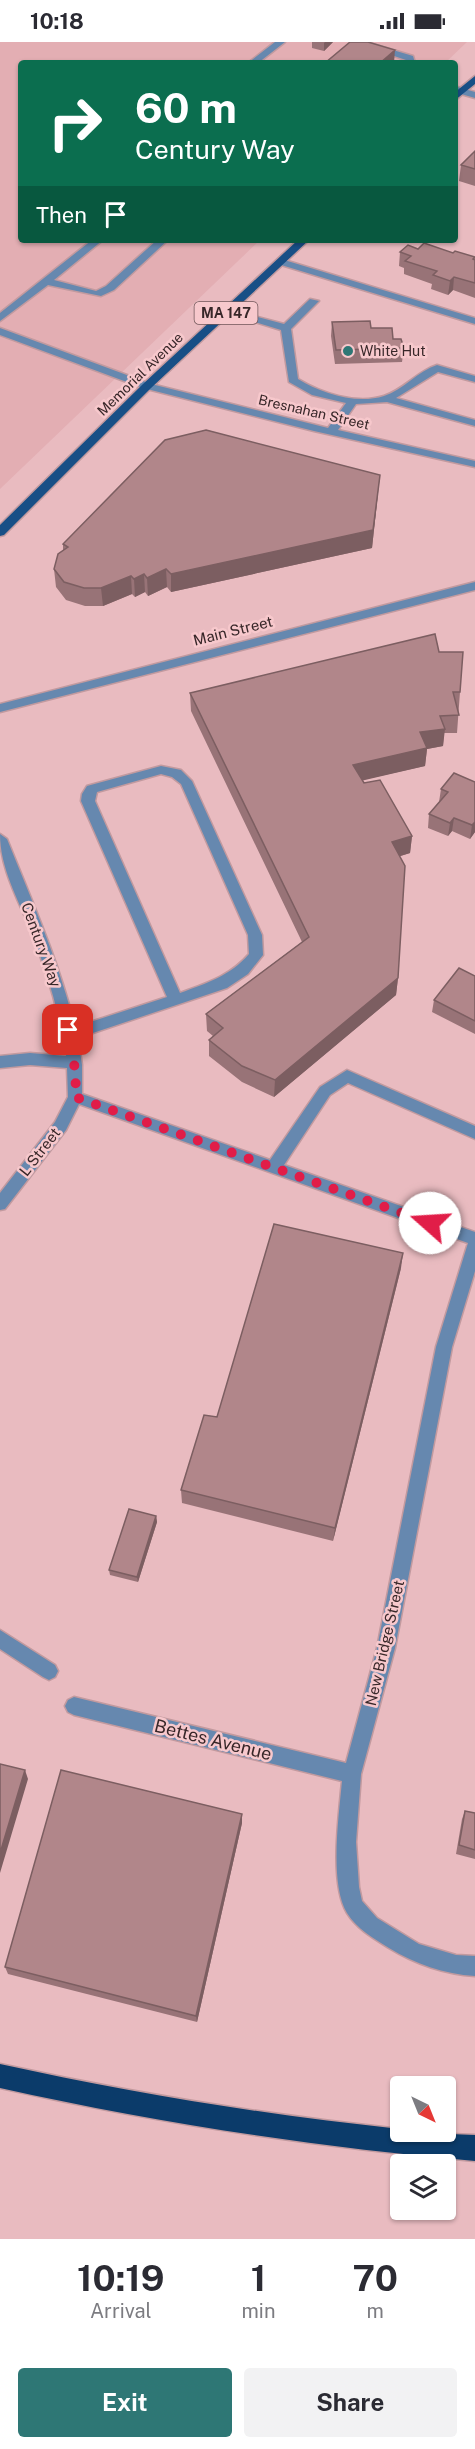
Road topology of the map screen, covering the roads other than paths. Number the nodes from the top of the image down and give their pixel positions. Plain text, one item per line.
1 (280, 42) edge
2 (357, 42) edge
3 (256, 60) edge
4 (410, 60) edge
5 (475, 79) edge
6 (458, 92) edge
7 (458, 93) edge
8 (475, 95) edge
9 (94, 243) edge
10 (160, 243) edge
11 (301, 243) edge
12 (281, 262) junction
13 (46, 281) junction
14 (314, 301) dead end
15 (227, 312) junction
16 (0, 318) edge
17 (475, 321) edge
18 (286, 328) junction
19 (0, 331) edge
20 (475, 379) edge
21 (147, 386) junction
22 (387, 399) junction
23 (352, 402) junction
24 (475, 423) edge
25 (331, 432) junction
26 (474, 461) edge
27 (0, 532) edge
28 (475, 586) edge
29 (0, 708) edge
30 (0, 839) edge
31 (176, 1000) junction
32 (69, 1035) junction
33 (0, 1062) edge
34 (74, 1063) junction
35 (75, 1097) junction
36 (475, 1133) edge
37 (274, 1167) junction
38 (0, 1204) edge
39 (475, 1239) edge
40 (475, 1245) edge
41 (0, 1639) edge
42 (49, 1671) dead end
43 (74, 1706) dead end
44 (352, 1774) junction
45 (475, 1966) edge
46 (0, 2076) edge
47 (475, 2148) edge

1 - 3 street
2 - 4 street
5 - 6 main road
7 - 8 street
9 - 13 street
10 - 13 street
11 - 12 main road, Memorial Avenue / MA 147
12 - 15 main road, Memorial Avenue / MA 147
12 - 17 street
13 - 16 street
14 - 18 street
15 - 18 street
15 - 21 main road, Memorial Avenue / MA 147
18 - 23 street
19 - 21 street, Bresnahan Street
20 - 22 street
21 - 25 street, Bresnahan Street
21 - 27 main road, Memorial Avenue / MA 147
22 - 23 street
22 - 24 street
23 - 25 street
25 - 26 street, Bresnahan Street
28 - 29 street, Main Street
30 - 32 street, Century Way
31 - 31 street
31 - 32 street
32 - 34 street, Century Way
33 - 34 street
34 - 35 street, Century Way
35 - 37 street
35 - 38 street, L Street
36 - 37 street
37 - 39 street
40 - 44 street, New Bridge Street
41 - 42 street
43 - 44 street, Bettes Avenue
44 - 45 street, New Bridge Street
46 - 47 highway

